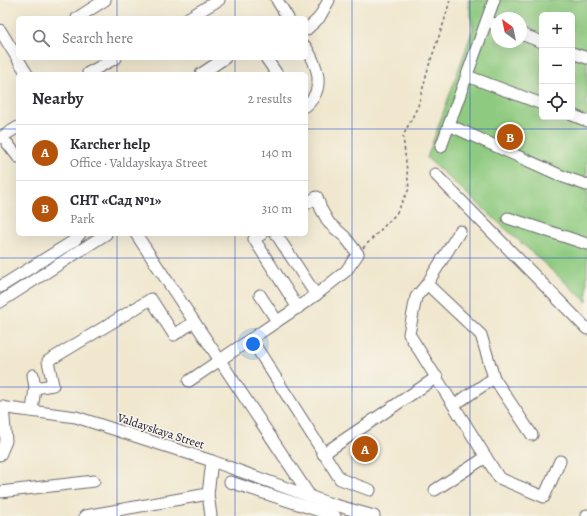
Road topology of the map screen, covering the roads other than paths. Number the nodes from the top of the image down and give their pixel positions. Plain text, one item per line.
1 (105, 0) edge
2 (219, 0) edge
3 (277, 0) edge
4 (329, 0) edge
5 (494, 0) edge
6 (493, 12) edge
7 (80, 16) edge
8 (191, 16) edge
9 (286, 16) edge
10 (491, 25) edge
11 (308, 28) edge
12 (0, 30) edge
13 (527, 36) edge
14 (539, 41) edge
15 (308, 51) edge
16 (575, 54) edge
17 (16, 55) edge
18 (587, 58) edge
19 (19, 60) edge
20 (112, 60) edge
21 (222, 60) edge
22 (267, 60) edge
23 (26, 72) edge
24 (90, 72) edge
25 (204, 72) edge
26 (276, 72) edge
27 (467, 76) junction
28 (539, 103) edge
29 (308, 104) edge
30 (575, 116) edge
31 (587, 121) edge
32 (449, 126) junction
33 (16, 129) edge
34 (4, 141) edge
35 (441, 148) dead end
36 (16, 155) edge
37 (435, 174) dead end
38 (587, 185) edge
39 (308, 203) edge
40 (508, 218) dead end
41 (460, 231) dead end
42 (78, 236) edge
43 (103, 236) edge
44 (137, 236) edge
45 (259, 236) edge
46 (277, 236) edge
47 (587, 244) edge
48 (427, 284) junction
49 (0, 288) edge
50 (260, 295) dead end
51 (316, 296) junction
52 (0, 302) edge
53 (298, 308) junction
54 (277, 321) junction
55 (194, 322) junction
56 (587, 329) edge
57 (251, 340) junction
58 (220, 360) junction
59 (33, 375) dead end
60 (437, 377) junction
61 (494, 378) junction
62 (189, 381) dead end
63 (35, 388) junction
64 (454, 405) junction
65 (2, 407) edge
66 (32, 411) junction
67 (532, 435) dead end
68 (323, 454) junction
69 (0, 455) edge
70 (486, 458) junction
71 (212, 461) junction
72 (560, 462) dead end
73 (94, 481) dead end
74 (230, 482) dead end
75 (370, 490) dead end
76 (435, 490) dead end
77 (0, 492) edge
78 (208, 494) junction
79 (310, 496) junction
80 (139, 511) edge
81 (328, 512) edge
82 (85, 516) edge
83 (211, 516) edge
84 (374, 516) edge

1 - 7 street
2 - 8 street
3 - 9 street
4 - 11 street
5 - 6 street
10 - 27 street
12 - 17 street
13 - 14 street
15 - 29 street
16 - 18 street
19 - 23 street
20 - 24 street
21 - 25 street
22 - 26 street
27 - 28 street
27 - 32 street
30 - 31 street
32 - 35 street
32 - 38 street
33 - 34 street
34 - 36 street
37 - 56 street
39 - 51 street
40 - 47 street
41 - 48 street
42 - 49 street
43 - 52 street
44 - 55 street
45 - 53 street
46 - 51 street
48 - 60 street
48 - 61 street
50 - 54 street
51 - 53 street
53 - 54 street
54 - 57 street
55 - 58 street
55 - 63 street
57 - 58 street
57 - 68 street
58 - 62 street
58 - 79 street
59 - 63 street
60 - 64 street
60 - 68 street
61 - 64 street
61 - 67 street
63 - 66 street
64 - 70 street
65 - 66 street, Valdayskaya Street
65 - 69 street
66 - 71 street, Valdayskaya Street
68 - 75 street
70 - 72 street
70 - 76 street
71 - 78 street
71 - 79 street, Valdayskaya Street
73 - 77 street
74 - 81 street
78 - 80 street
78 - 83 street
79 - 81 street, Valdayskaya Street
80 - 82 street
81 - 84 street, Valdayskaya Street

